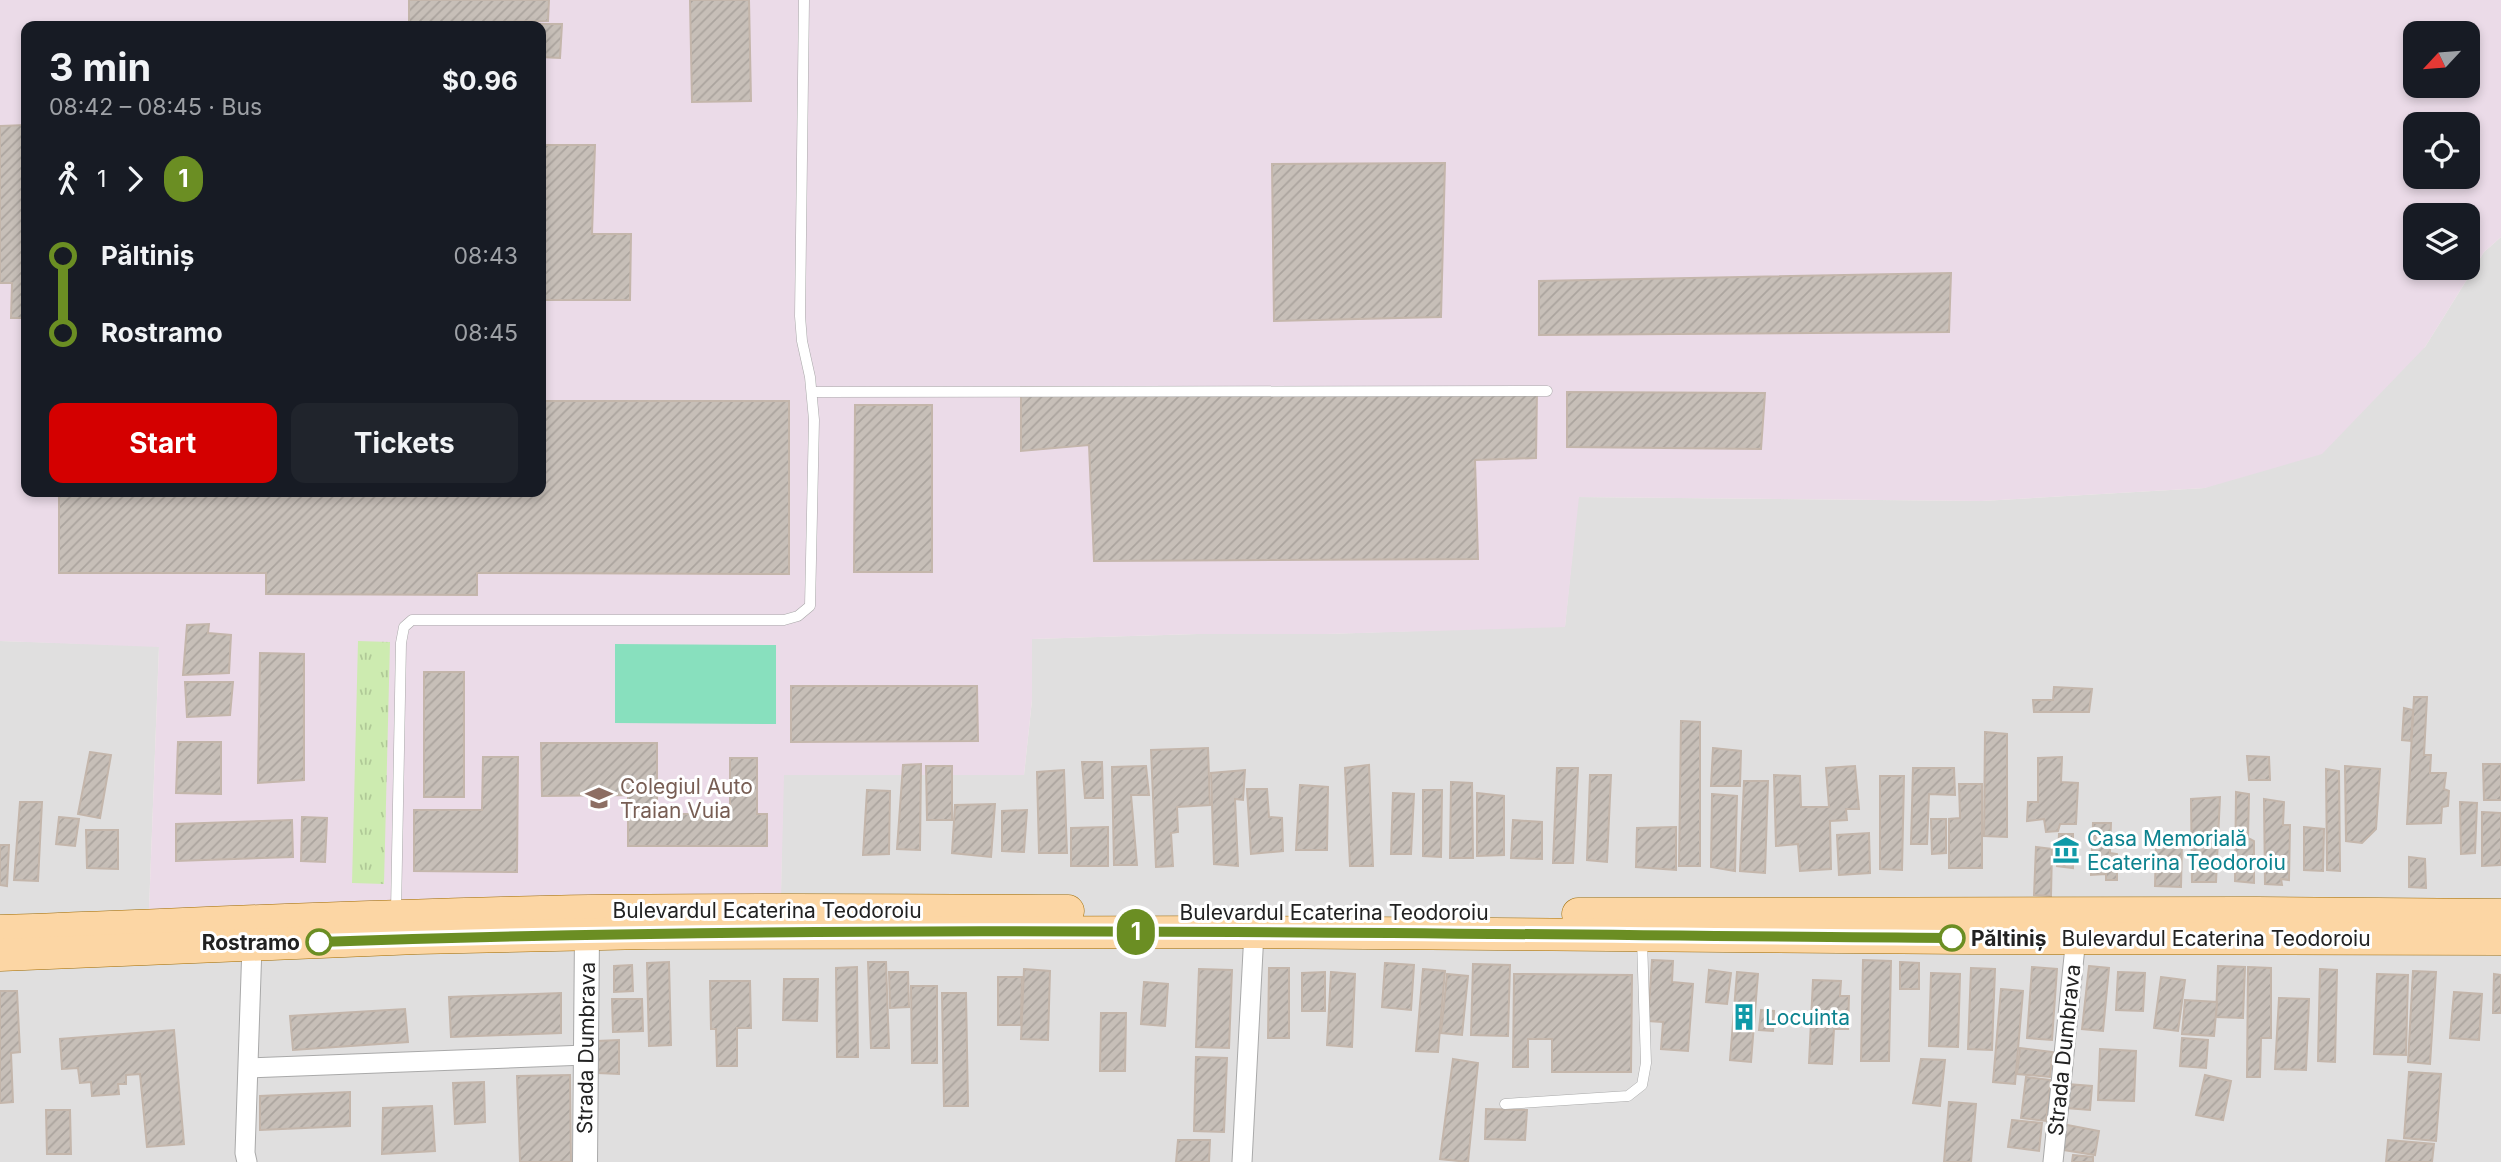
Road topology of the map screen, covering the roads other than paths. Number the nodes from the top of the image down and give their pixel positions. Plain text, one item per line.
1 (804, 0) edge
2 (1547, 391) dead end
3 (811, 392) junction
4 (2501, 915) edge
5 (587, 923) junction
6 (2076, 925) junction
7 (395, 928) junction
8 (0, 932) edge
9 (1254, 932) junction
10 (1642, 936) junction
11 (2501, 939) edge
12 (252, 945) junction
13 (0, 955) edge
14 (586, 1055) junction
15 (249, 1068) junction
16 (1505, 1104) dead end
17 (247, 1162) edge
18 (585, 1162) edge
19 (1242, 1162) edge
20 (2053, 1162) edge

1 - 3 lane
2 - 3 lane
3 - 7 lane
4 - 6 main road, Bulevardul Ecaterina Teodoroiu
5 - 6 main road, Bulevardul Ecaterina Teodoroiu
5 - 7 main road, Bulevardul Ecaterina Teodoroiu
5 - 9 main road, Bulevardul Ecaterina Teodoroiu
5 - 14 street, Strada Dumbrava
6 - 10 main road, Bulevardul Ecaterina Teodoroiu
6 - 11 main road, Bulevardul Ecaterina Teodoroiu
6 - 20 street, Strada Dumbrava
7 - 8 main road, Bulevardul Ecaterina Teodoroiu
7 - 12 main road, Bulevardul Ecaterina Teodoroiu
9 - 10 main road, Bulevardul Ecaterina Teodoroiu
9 - 19 street
10 - 16 lane
12 - 13 main road, Bulevardul Ecaterina Teodoroiu
12 - 15 street
14 - 15 street
14 - 18 street, Strada Dumbrava
15 - 17 street

